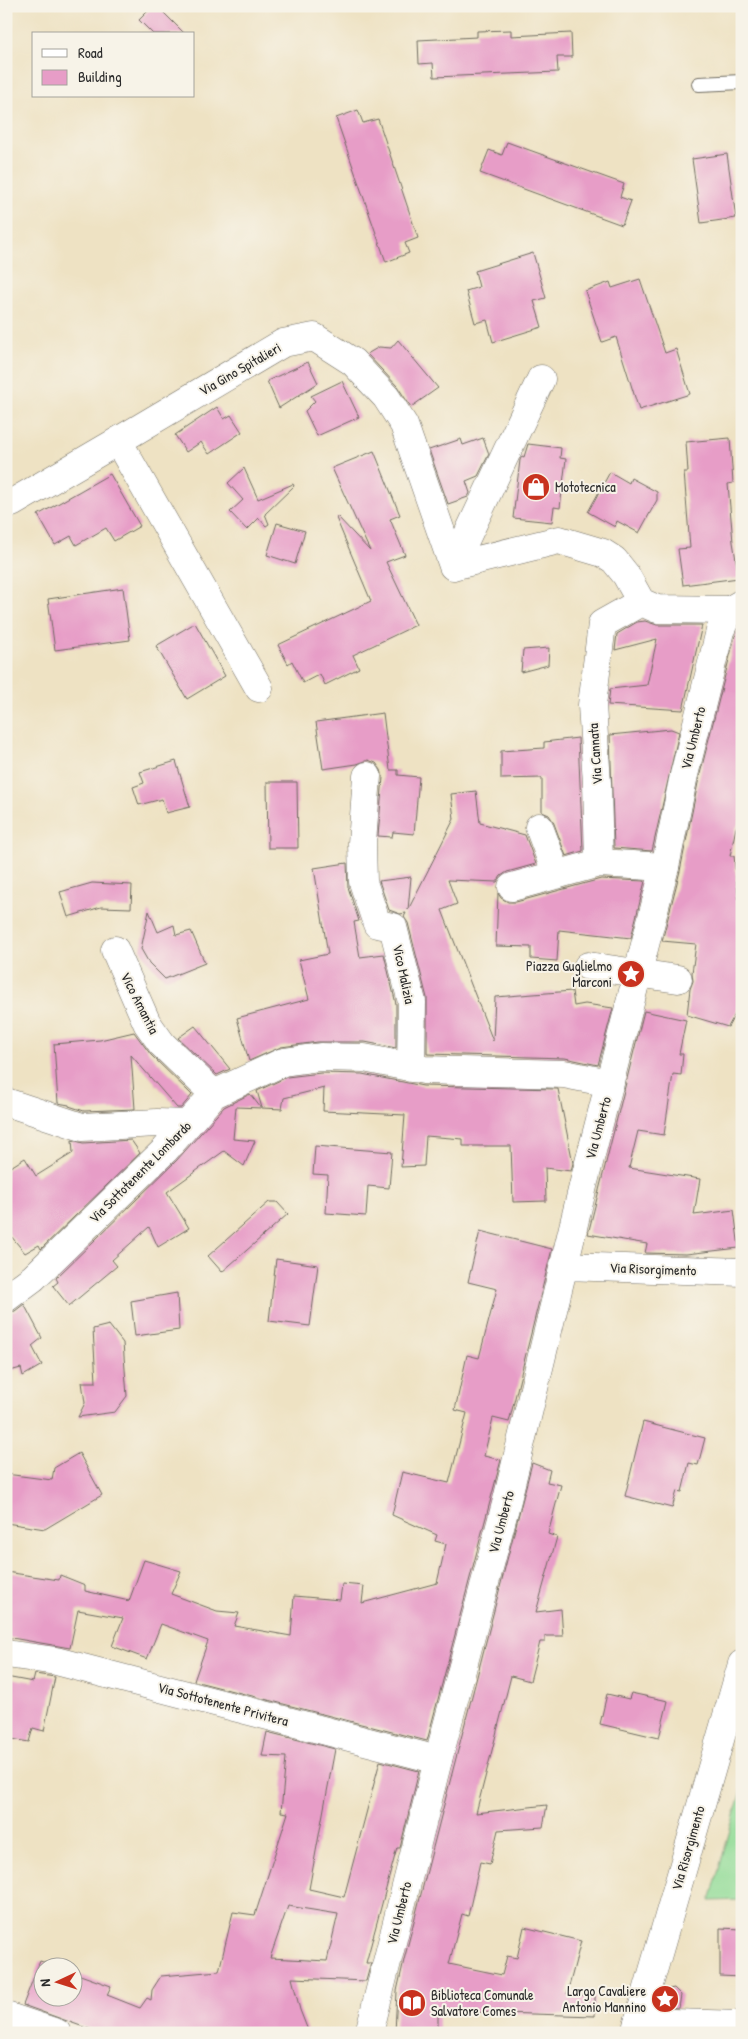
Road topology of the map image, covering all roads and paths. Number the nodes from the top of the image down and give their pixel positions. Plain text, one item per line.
1 (742, 82) edge
2 (699, 84) dead end
3 (541, 379) dead end
4 (118, 441) junction
5 (12, 503) dead end
6 (453, 566) junction
7 (641, 602) junction
8 (736, 607) edge
9 (259, 688) dead end
10 (367, 776) dead end
11 (539, 827) dead end
12 (600, 864) junction
13 (665, 867) junction
14 (557, 875) junction
15 (512, 888) dead end
16 (115, 950) dead end
17 (588, 966) dead end
18 (638, 974) junction
19 (678, 980) dead end
20 (412, 1068) junction
21 (610, 1083) junction
22 (214, 1094) junction
23 (6, 1102) edge
24 (188, 1124) junction
25 (565, 1266) junction
26 (742, 1272) edge
27 (6, 1298) edge
28 (6, 1654) edge
29 (742, 1664) edge
30 (438, 1760) junction
31 (6, 2016) edge
32 (742, 2025) edge
33 (636, 2027) edge
34 (57, 2033) edge
35 (369, 2033) edge

1 - 2 lane
3 - 6 street
4 - 5 street, Via Gino Spitalieri
4 - 6 street, Via Gino Spitalieri
4 - 9 street
6 - 7 street
7 - 8 street
7 - 12 street, Via Cannata
8 - 13 street, Via Umberto
10 - 20 street, Vico Malizia
11 - 14 street
12 - 13 street
12 - 14 street
13 - 18 street, Via Umberto
14 - 15 street
16 - 22 street, Vico Amantia
17 - 18 street
18 - 19 street
18 - 21 street, Via Umberto
20 - 21 street, Via Sottotenente Lombardo
20 - 22 street, Via Sottotenente Lombardo
21 - 25 street, Via Umberto
22 - 24 street, Via Sottotenente Lombardo
23 - 24 street
24 - 27 street, Via Sottotenente Lombardo
25 - 26 street, Via Risorgimento
25 - 30 street, Via Umberto
28 - 30 street, Via Sottotenente Privitera
29 - 33 street, Via Risorgimento
30 - 35 street, Via Umberto
31 - 34 street
32 - 33 street

